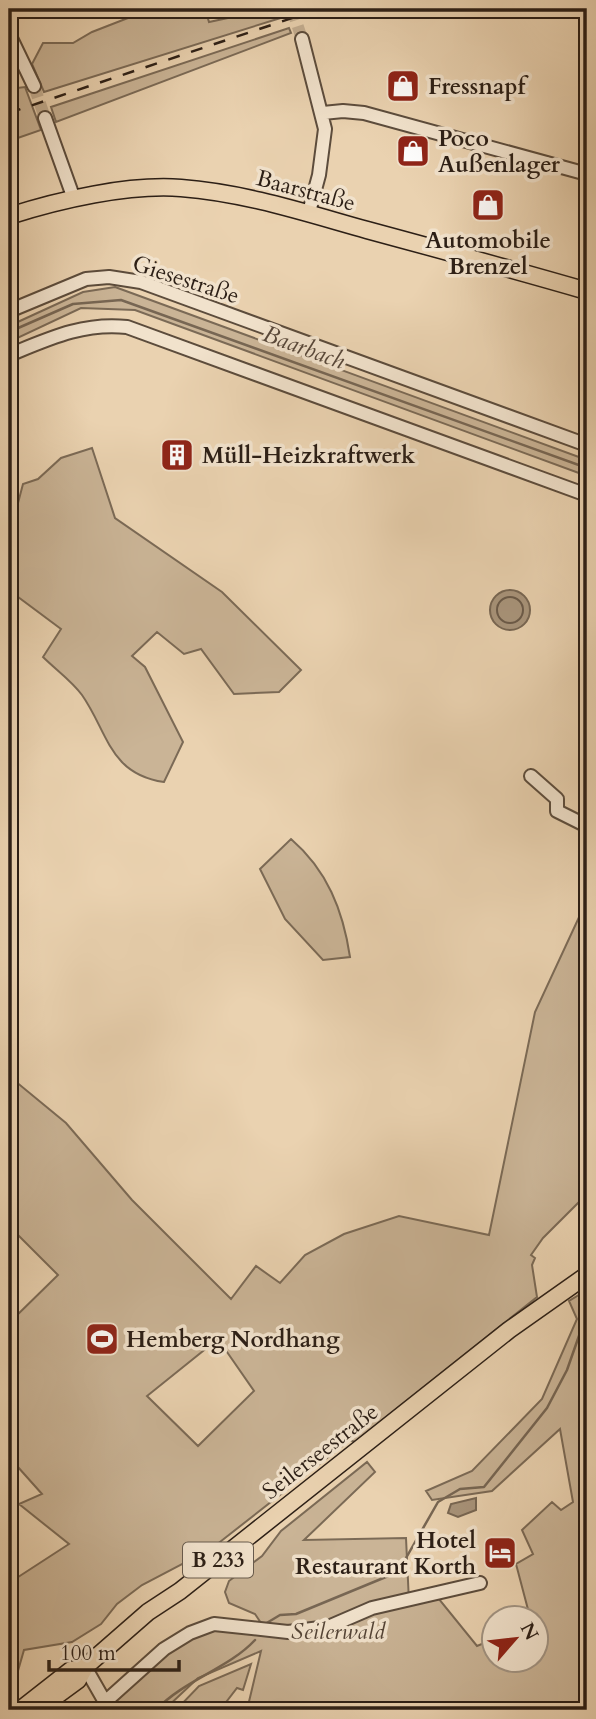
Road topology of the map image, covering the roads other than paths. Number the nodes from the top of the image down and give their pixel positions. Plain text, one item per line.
1 (9, 34) edge
2 (302, 39) tunnel mouth
3 (12, 50) edge
4 (34, 86) tunnel mouth
5 (323, 113) junction
6 (45, 118) tunnel mouth
7 (587, 174) edge
8 (74, 199) junction
9 (309, 212) junction
10 (9, 216) edge
11 (587, 291) edge
12 (9, 311) edge
13 (9, 355) edge
14 (587, 445) edge
15 (587, 495) edge
16 (531, 776) dead end
17 (587, 826) edge
18 (583, 1278) edge
19 (480, 1583) dead end
20 (85, 1667) junction
21 (104, 1706) edge
22 (20, 1710) edge
23 (37, 1710) edge

1 - 3 street
2 - 5 street
3 - 4 street
5 - 7 street
5 - 9 street
6 - 8 street
8 - 9 main road, Baarstraße
8 - 10 main road, Baarstraße
9 - 11 main road, Baarstraße
12 - 14 street, Giesestraße
13 - 15 street
16 - 17 street
18 - 20 main road, Seilerseestraße / B 233
19 - 21 street
20 - 21 street
20 - 22 main road, Seilerseestraße / B 233
20 - 23 main road, Seilerseestraße / B 233

